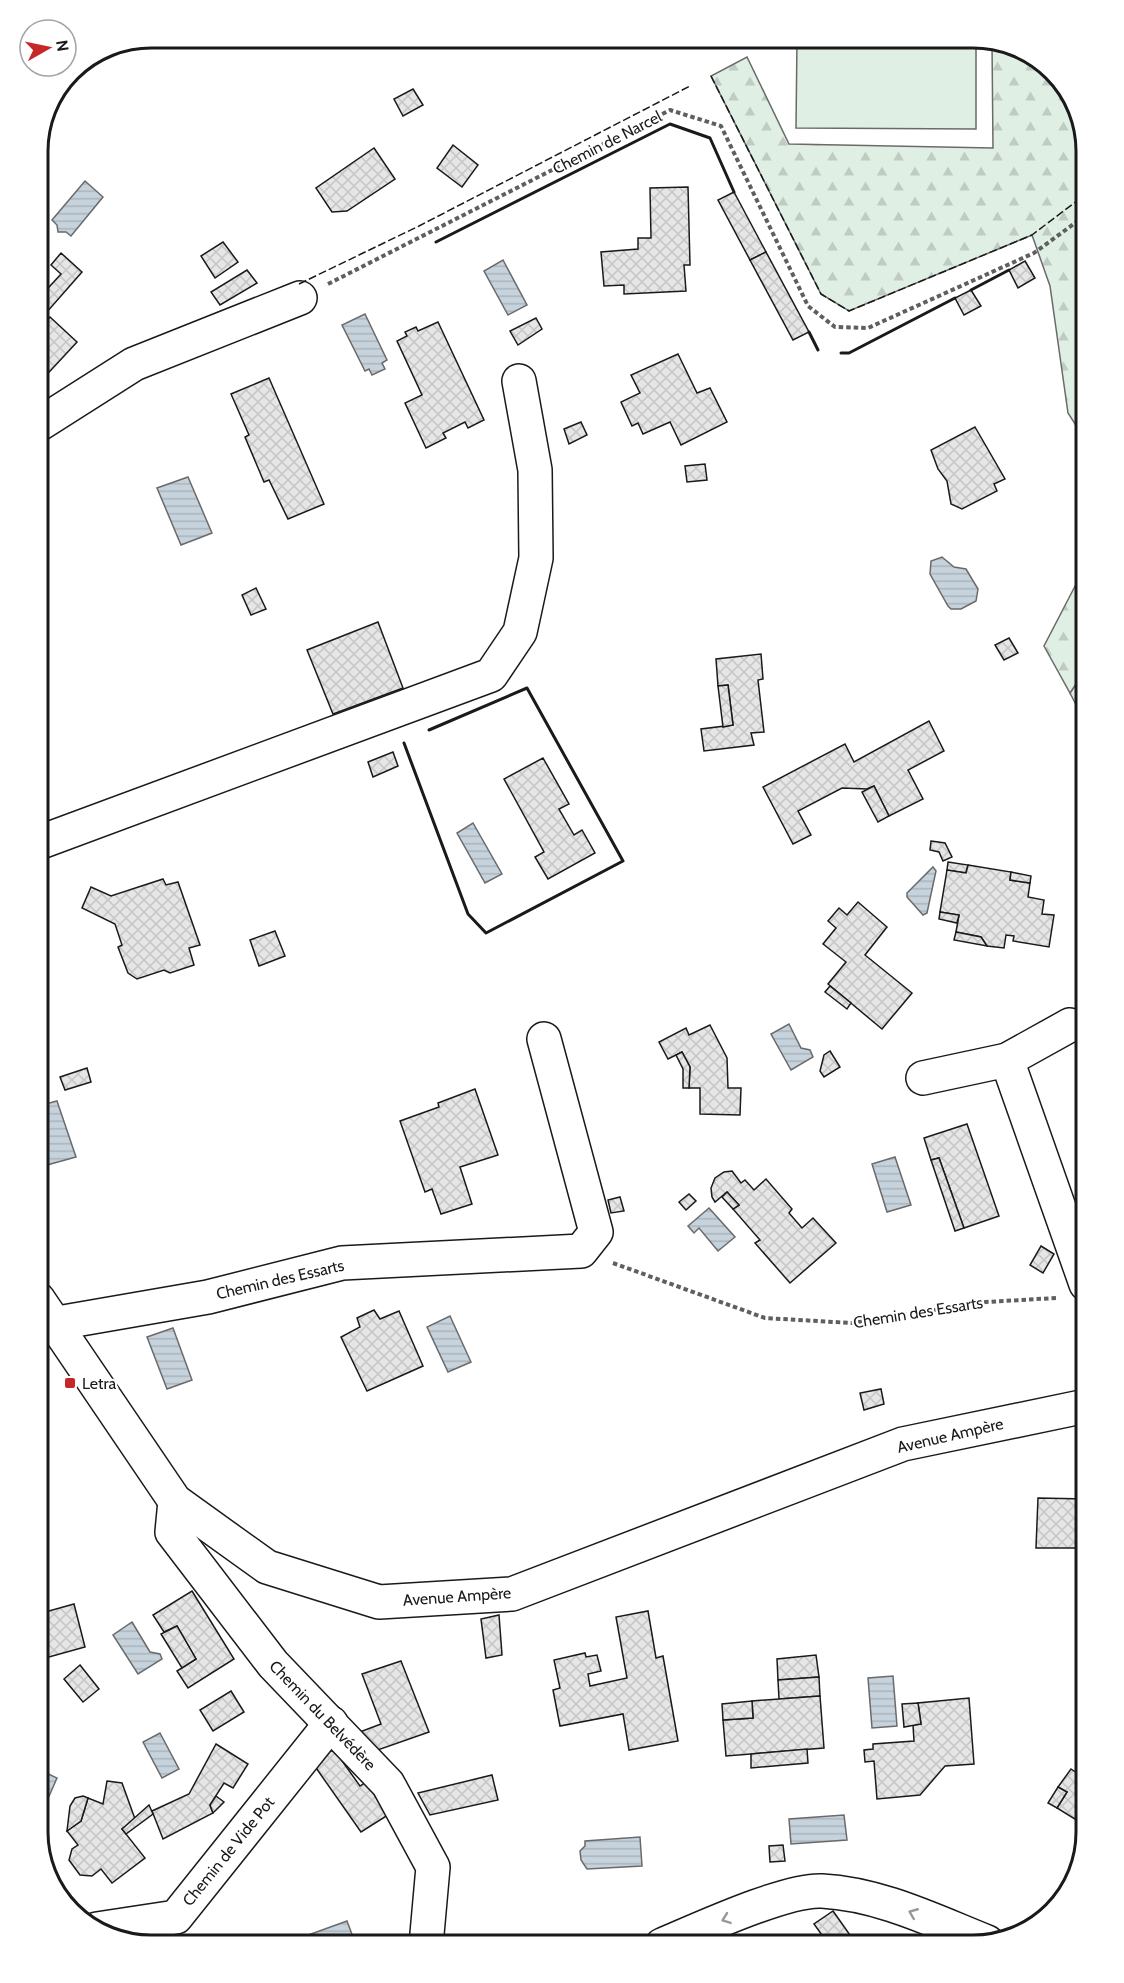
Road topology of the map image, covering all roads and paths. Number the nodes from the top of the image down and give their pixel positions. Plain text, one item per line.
1 (1076, 222) edge
2 (300, 298) joint
3 (519, 381) dead end
4 (48, 419) edge
5 (48, 839) edge
6 (1070, 1025) dead end
7 (544, 1039) dead end
8 (1007, 1060) junction
9 (923, 1078) dead end
10 (581, 1251) junction
11 (1075, 1290) edge
12 (48, 1311) edge
13 (48, 1315) edge
14 (1076, 1408) edge
15 (175, 1501) junction
16 (331, 1723) junction
17 (111, 1927) edge
18 (427, 1935) edge
19 (688, 1935) edge
20 (969, 1935) edge

1 - 2 path, Chemin de Narcel
2 - 4 street
3 - 5 street
6 - 8 street
7 - 10 street
8 - 9 street
8 - 11 street
10 - 11 path, Chemin des Essarts
10 - 12 street, Chemin des Essarts
13 - 15 street, Avenue Ampère
14 - 15 street, Avenue Ampère
15 - 16 street, Chemin du Belvédère
16 - 17 street, Chemin de Vide Pot
16 - 18 street, Chemin du Belvédère
20 -> 19 street

